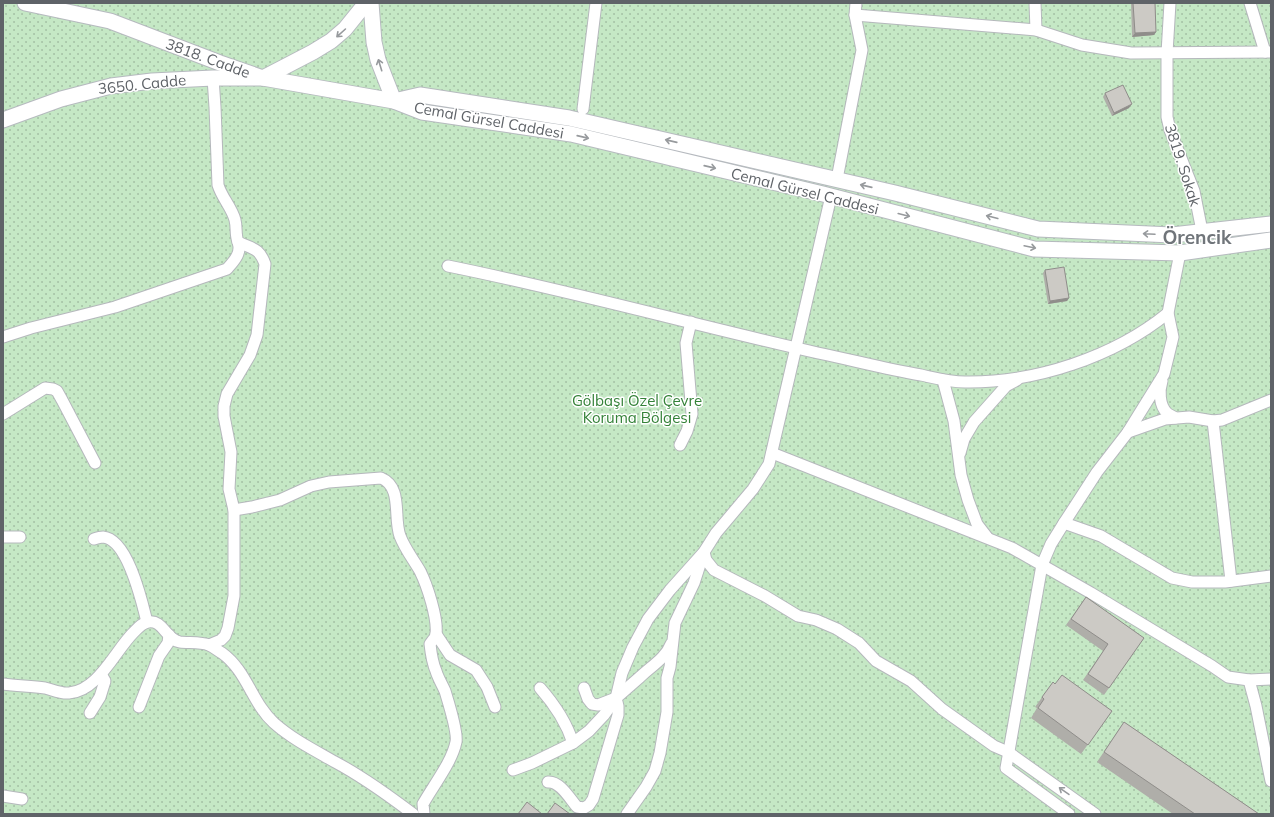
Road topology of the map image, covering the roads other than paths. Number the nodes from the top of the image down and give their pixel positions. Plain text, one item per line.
1 (25, 3) edge
2 (366, 3) edge
3 (371, 3) edge
4 (596, 3) edge
5 (856, 3) edge
6 (1035, 3) edge
7 (1170, 3) edge
8 (1250, 3) edge
9 (855, 15) junction
10 (1036, 30) junction
11 (1268, 52) edge
12 (1167, 53) junction
13 (213, 78) junction
14 (263, 78) junction
15 (394, 101) junction
16 (583, 109) dead end
17 (3, 120) edge
18 (837, 179) junction
19 (831, 196) junction
20 (1271, 224) edge
21 (1202, 231) junction
22 (1271, 240) edge
23 (238, 242) junction
24 (1180, 252) junction
25 (448, 266) dead end
26 (1168, 313) junction
27 (691, 322) junction
28 (3, 337) edge
29 (796, 348) junction
30 (1164, 374) junction
31 (1021, 378) junction
32 (943, 380) junction
33 (1271, 400) edge
34 (3, 414) edge
35 (1175, 418) junction
36 (1213, 421) junction
37 (1128, 432) junction
38 (680, 445) dead end
39 (772, 453) junction
40 (959, 455) junction
41 (95, 463) dead end
42 (234, 510) junction
43 (1064, 523) junction
44 (3, 537) edge
45 (20, 537) dead end
46 (987, 538) junction
47 (94, 539) dead end
48 (704, 552) junction
49 (1042, 565) junction
50 (1271, 576) edge
51 (1231, 581) junction
52 (148, 622) junction
53 (436, 634) junction
54 (169, 635) junction
55 (673, 638) junction
56 (210, 645) junction
57 (101, 674) junction
58 (1271, 679) edge
59 (1249, 680) junction
60 (3, 684) edge
61 (540, 688) dead end
62 (584, 688) dead end
63 (616, 698) junction
64 (139, 707) dead end
65 (495, 707) dead end
66 (90, 712) dead end
67 (573, 743) junction
68 (1008, 752) junction
69 (513, 770) dead end
70 (1271, 781) edge
71 (548, 782) dead end
72 (3, 796) edge
73 (22, 799) dead end
74 (413, 814) edge
75 (424, 814) edge
76 (627, 814) edge
77 (1069, 814) edge
78 (1095, 814) edge

1 - 14 street, 3818. Cadde
2 -> 14 street
15 -> 3 street
4 - 16 street
5 - 9 street
6 - 10 street
7 - 12 street, 3819. Sokak
8 - 11 street
9 - 10 street
9 - 18 street
10 - 12 street
11 - 12 street
12 - 21 street, 3819. Sokak
13 - 14 street, 3650. Cadde
13 - 17 street, 3650. Cadde
13 - 23 street
14 - 15 street, 3818. Cadde
18 -> 15 street, Cemal Gürsel Caddesi
15 -> 19 street, Cemal Gürsel Caddesi
21 -> 18 street, Cemal Gürsel Caddesi
19 -> 24 street, Cemal Gürsel Caddesi
19 - 29 street
20 - 21 street, Cemal Gürsel Caddesi
22 - 24 street, Cemal Gürsel Caddesi
23 - 28 street
23 - 42 street
24 - 26 street
25 - 27 street
26 - 30 street
26 - 31 street
27 - 29 street
27 - 38 street
29 - 32 street
29 - 39 street
30 - 35 street
30 - 37 street
31 - 32 street
31 - 40 street
32 - 40 street
33 - 36 street
34 - 41 street
35 - 36 street
35 - 37 street
36 - 51 street
37 - 43 street
39 - 46 street
39 - 48 street
40 - 46 street
42 - 53 street
42 - 56 street
43 - 49 street
43 - 51 street
44 - 45 street
46 - 49 street
47 - 52 street
48 - 55 street
48 - 63 street
48 - 68 street
49 - 59 street
49 - 68 street
50 - 51 street
52 - 54 street
52 - 57 street
53 - 65 street
53 - 75 street
54 - 56 street
54 - 64 street
55 - 63 street
55 - 76 street
56 - 74 street
57 - 60 street
57 - 66 street
58 - 59 street
59 - 70 street
61 - 67 street
62 - 63 street
63 - 67 street
63 - 71 street
67 - 69 street
68 - 77 street
78 -> 68 street
72 - 73 street

